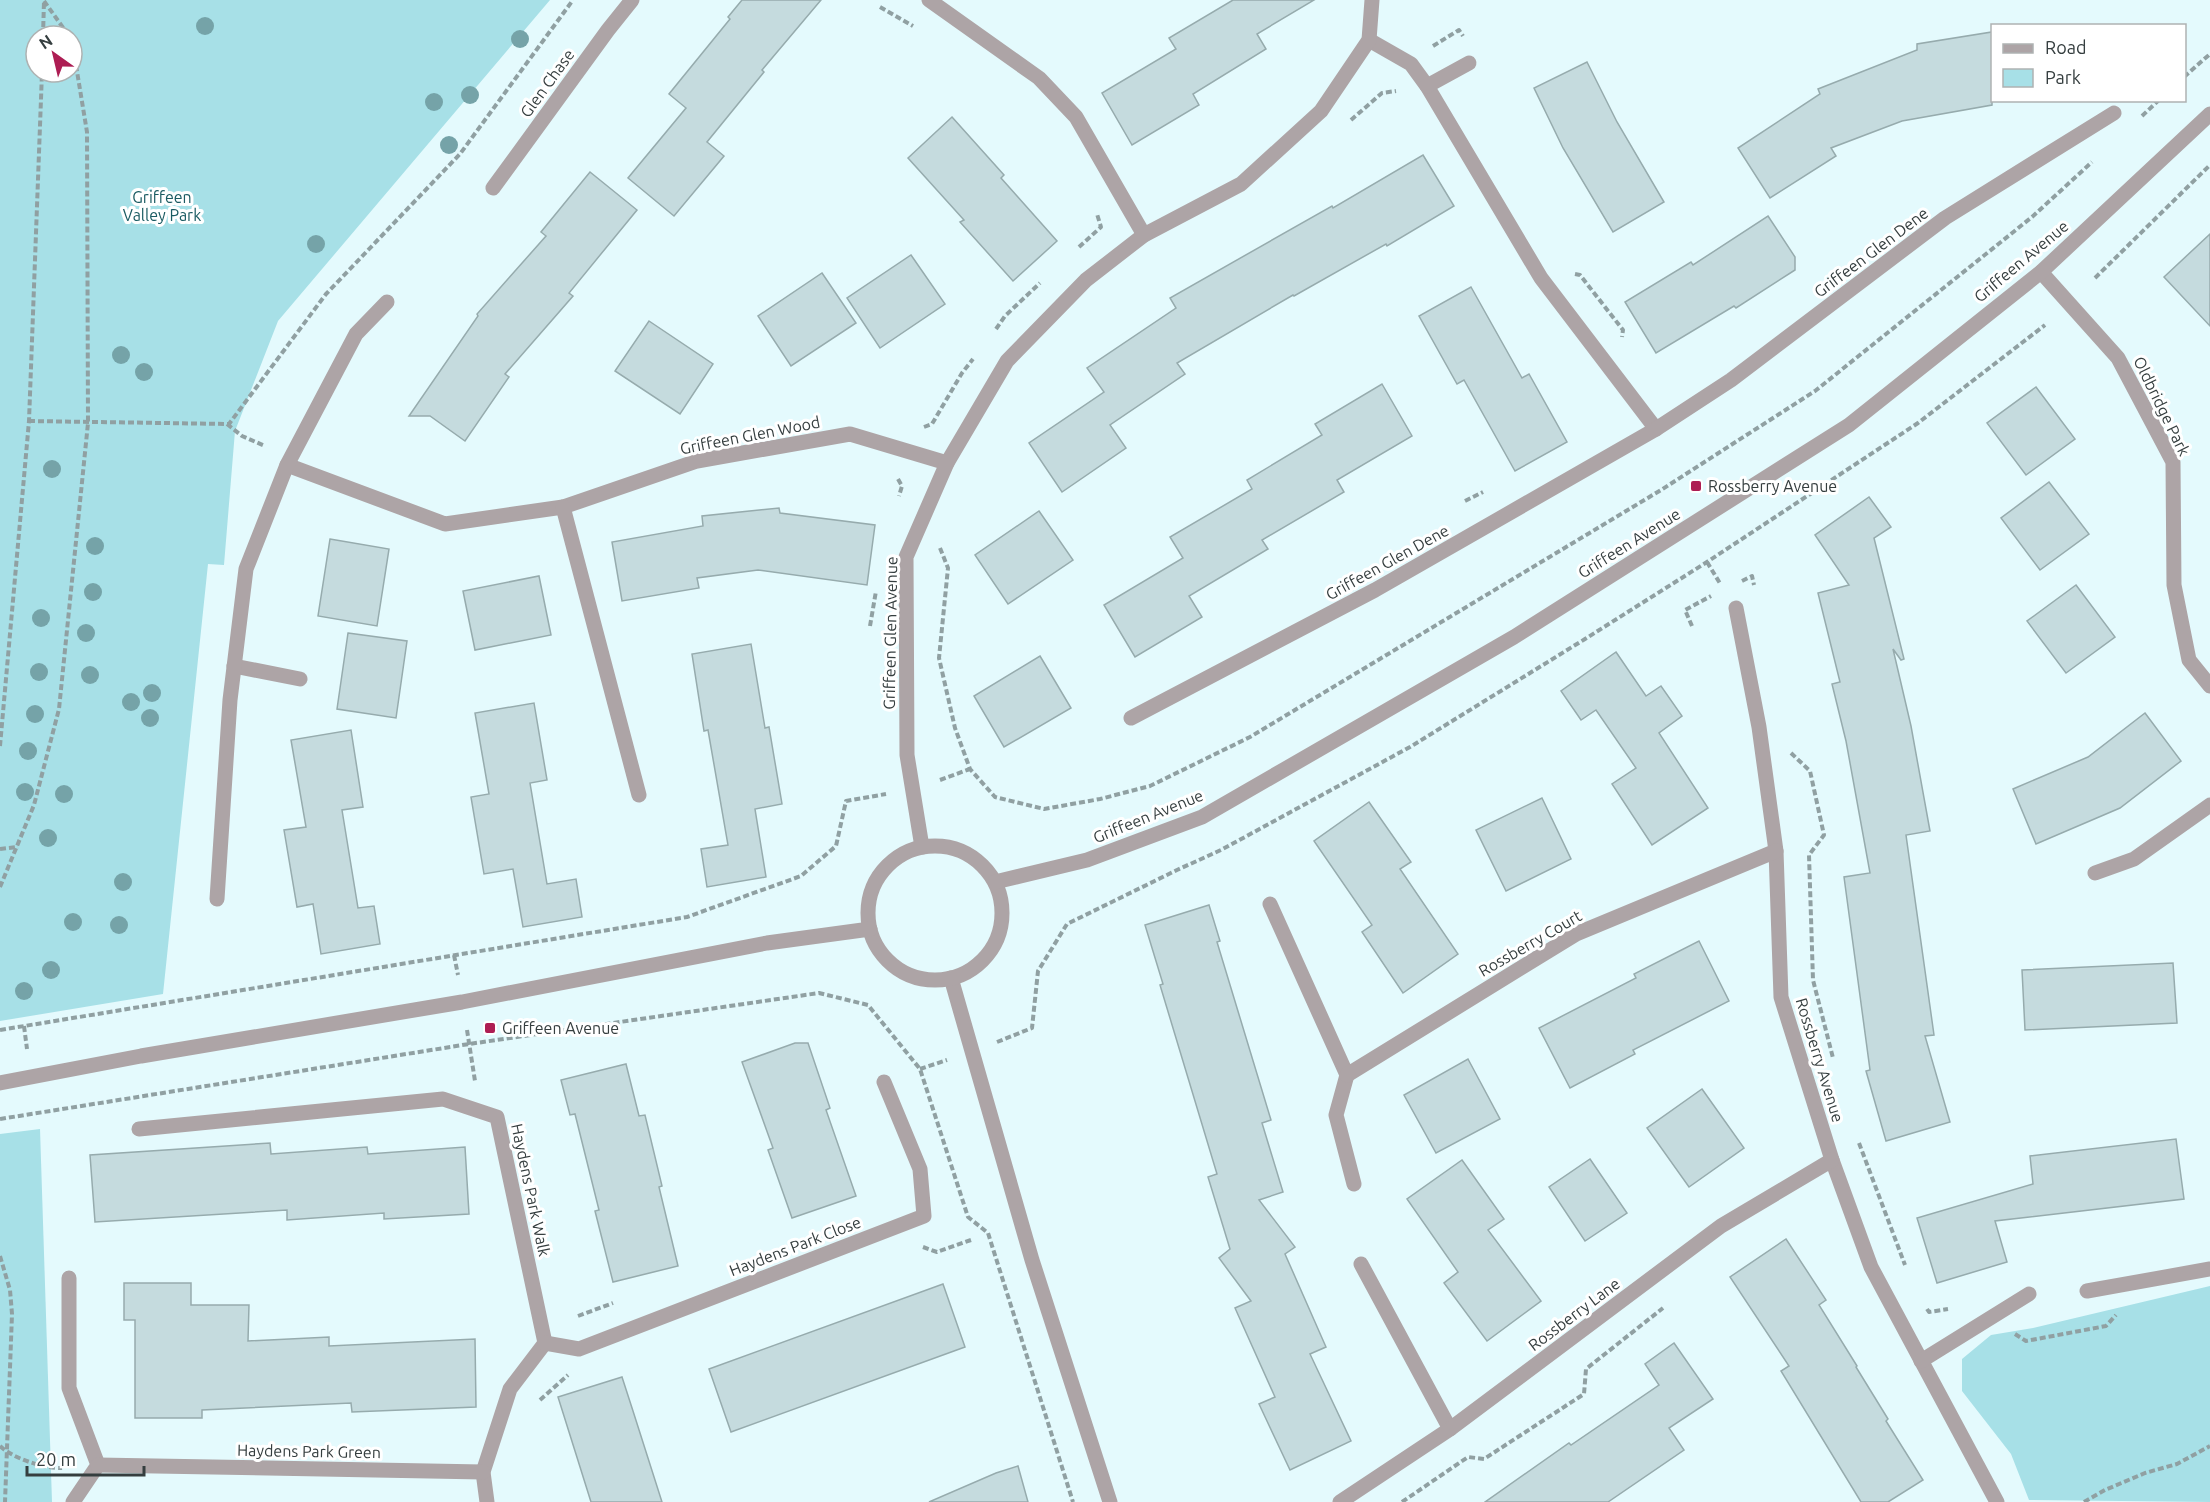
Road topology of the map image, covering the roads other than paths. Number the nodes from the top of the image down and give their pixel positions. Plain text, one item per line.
1 (632, 0) edge
2 (929, 0) edge
3 (1372, 0) edge
4 (1369, 40) junction
5 (1469, 63) dead end
6 (1427, 86) junction
7 (2114, 112) dead end
8 (2210, 114) edge
9 (493, 188) dead end
10 (1143, 235) junction
11 (2041, 272) junction
12 (387, 302) dead end
13 (1656, 429) junction
14 (946, 463) junction
15 (287, 465) junction
16 (563, 507) junction
17 (1736, 608) dead end
18 (234, 666) junction
19 (300, 679) dead end
20 (2210, 686) edge
21 (1131, 718) dead end
22 (639, 795) dead end
23 (2210, 805) edge
24 (922, 847) junction
25 (1776, 851) junction
26 (2095, 873) dead end
27 (995, 882) junction
28 (217, 899) dead end
29 (1270, 904) dead end
30 (870, 929) junction
31 (951, 978) junction
32 (1347, 1075) junction
33 (0, 1083) edge
34 (884, 1083) dead end
35 (139, 1129) dead end
36 (1832, 1160) junction
37 (1354, 1184) dead end
38 (1361, 1264) dead end
39 (2210, 1269) edge
40 (69, 1278) dead end
41 (2088, 1291) dead end
42 (2029, 1294) dead end
43 (545, 1343) junction
44 (1921, 1361) junction
45 (1450, 1429) junction
46 (98, 1465) junction
47 (483, 1472) junction
48 (73, 1502) edge
49 (487, 1502) edge
50 (1110, 1502) edge
51 (1340, 1502) edge
52 (1997, 1502) edge

1 - 9 street, Glen Chase
2 - 10 street
3 - 4 street, Griffeen Glen Avenue
4 - 6 street
4 - 10 street, Griffeen Glen Avenue
5 - 6 street
6 - 13 street
7 - 13 street, Griffeen Glen Dene
8 - 11 street, Griffeen Avenue
10 - 14 street, Griffeen Glen Avenue
11 - 20 street, Oldbridge Park
11 - 27 street, Griffeen Avenue
12 - 15 street
13 - 21 street, Griffeen Glen Dene
14 - 16 street, Griffeen Glen Wood
14 - 24 street, Griffeen Glen Avenue
15 - 16 street, Griffeen Glen Wood
15 - 18 street
16 - 22 street
17 - 25 street, Rossberry Avenue
18 - 19 street
18 - 28 street
23 - 26 street
24 - 27 street
24 - 30 street
25 - 32 street, Rossberry Court
25 - 36 street, Rossberry Avenue
27 - 31 street
29 - 32 street
30 - 31 street
30 - 33 street
31 - 50 street
32 - 37 street
34 - 43 street, Haydens Park Close
35 - 43 street, Haydens Park Walk
36 - 44 street, Rossberry Avenue
36 - 45 street, Rossberry Lane
38 - 45 street
39 - 41 street
40 - 46 street
42 - 44 street
43 - 47 street
44 - 52 street, Rossberry Avenue
45 - 51 street, Rossberry Lane
46 - 47 street, Haydens Park Green
46 - 48 street
47 - 49 street

